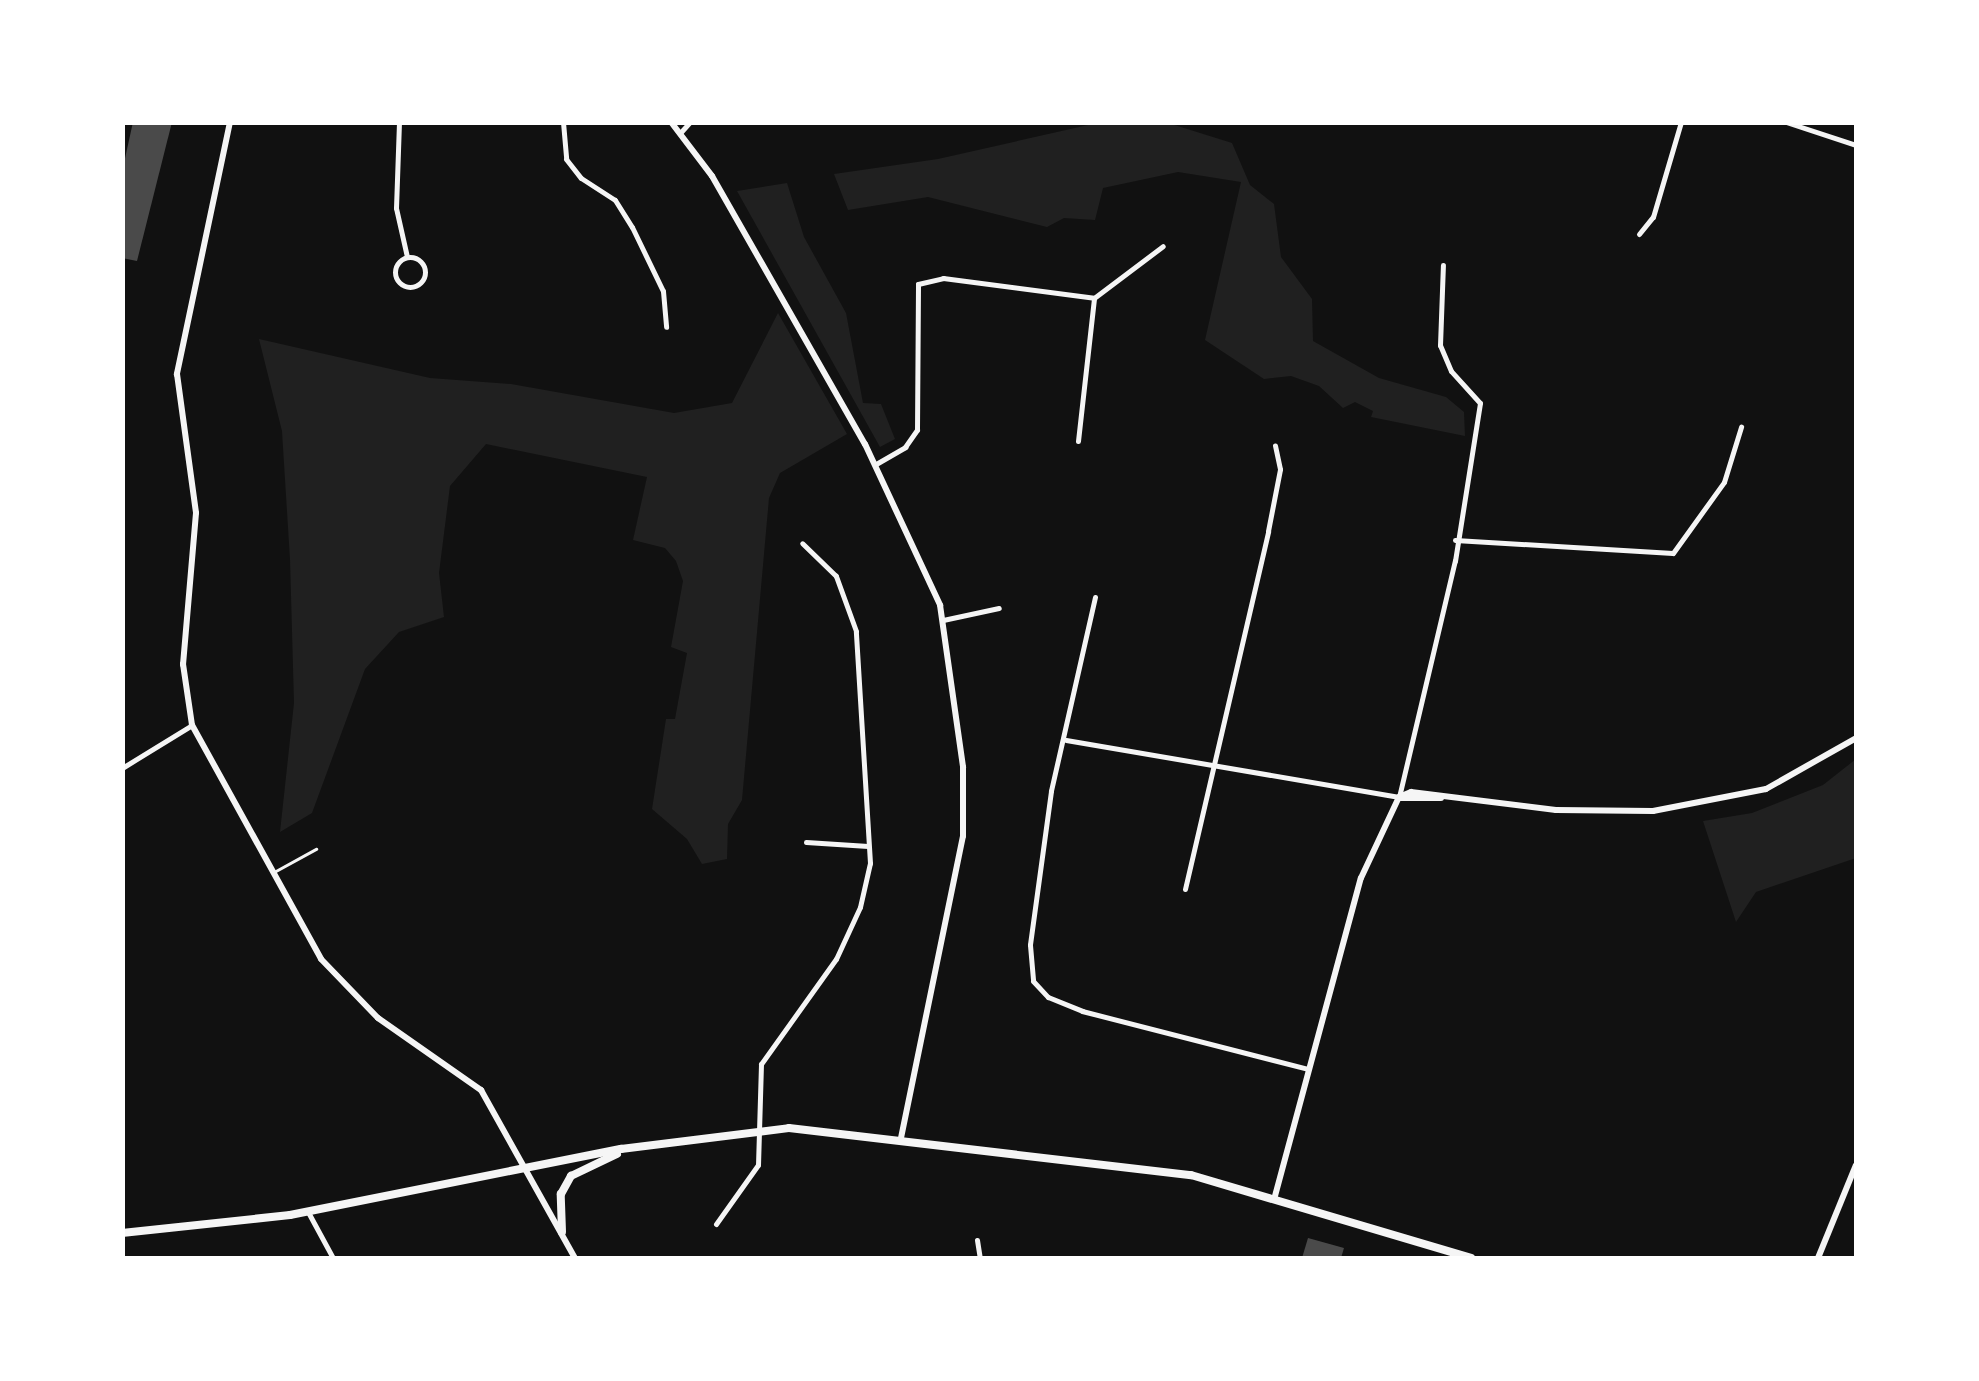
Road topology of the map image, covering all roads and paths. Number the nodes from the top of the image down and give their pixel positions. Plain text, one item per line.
1 (230, 122) edge
2 (399, 122) edge
3 (563, 122) edge
4 (671, 122) edge
5 (690, 122) edge
6 (1681, 122) edge
7 (1786, 122) edge
8 (680, 133) junction
9 (1856, 145) edge
10 (1638, 234) dead end
11 (1162, 246) dead end
12 (407, 257) junction
13 (1443, 265) dead end
14 (1094, 298) junction
15 (666, 327) dead end
16 (1741, 428) dead end
17 (1078, 441) dead end
18 (1275, 446) dead end
19 (876, 464) junction
20 (1454, 540) junction
21 (802, 542) dead end
22 (1095, 597) dead end
23 (999, 608) dead end
24 (942, 620) junction
25 (192, 725) junction
26 (1856, 738) edge
27 (1066, 740) junction
28 (1214, 766) junction
29 (122, 768) edge
30 (1399, 797) junction
31 (806, 842) dead end
32 (870, 846) junction
33 (316, 849) dead end
34 (274, 872) junction
35 (1185, 889) dead end
36 (1308, 1069) junction
37 (760, 1129) junction
38 (901, 1138) junction
39 (640, 1146) junction
40 (1856, 1165) edge
41 (528, 1166) junction
42 (1275, 1196) junction
43 (308, 1212) junction
44 (716, 1224) dead end
45 (562, 1232) junction
46 (122, 1233) edge
47 (977, 1240) dead end
48 (333, 1258) edge
49 (575, 1258) edge
50 (980, 1258) edge
51 (1471, 1258) edge
52 (1818, 1258) edge

1 - 25 street
2 - 12 street
3 - 15 street
4 - 8 street
5 - 8 street
6 - 10 street
7 - 9 street
8 - 19 street
11 - 14 street
12 - 12 street
13 - 20 street
14 - 17 street
14 - 19 street
16 - 20 street
18 - 28 street
19 - 24 street
20 - 30 street
21 - 32 street
22 - 27 street
23 - 24 street
24 - 38 street
25 - 29 street
25 - 34 street
26 - 30 street
27 - 28 street
27 - 36 street
28 - 30 street
28 - 35 street
30 - 36 street
31 - 32 street
32 - 37 street
33 - 34 lane
34 - 41 street
36 - 42 street
37 - 38 main road
37 - 39 main road
37 - 44 street
38 - 42 main road
39 - 41 main road
39 - 45 main road
40 - 52 street
41 - 43 main road
41 - 45 street
42 - 51 main road
43 - 46 main road
43 - 48 street
45 - 49 street
47 - 50 street

